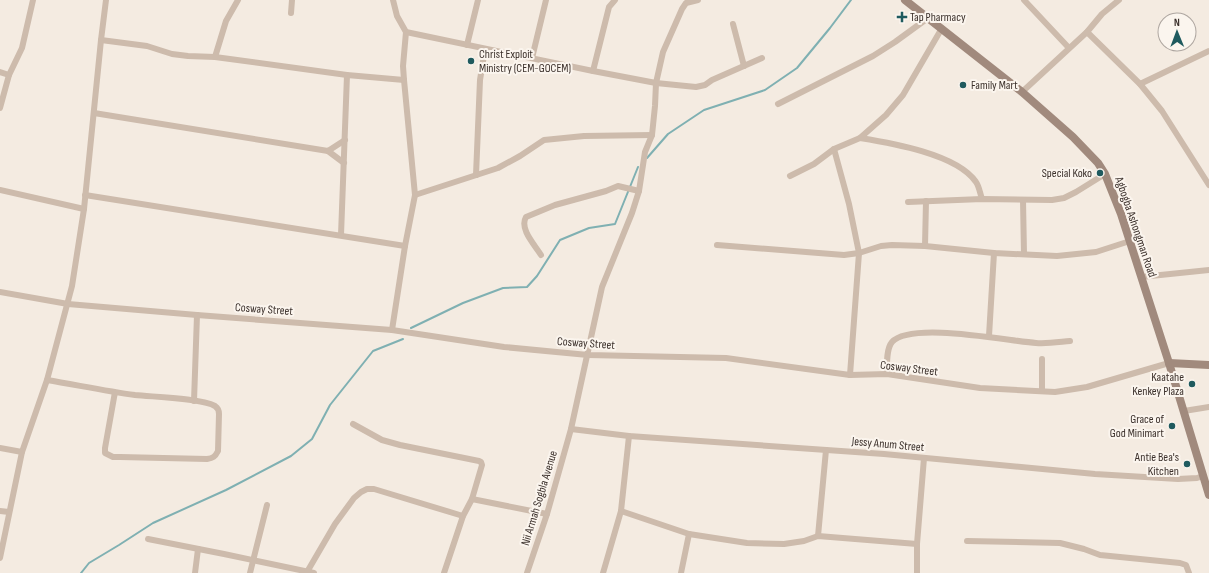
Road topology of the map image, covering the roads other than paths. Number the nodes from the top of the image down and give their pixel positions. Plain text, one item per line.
1 (33, 0) edge
2 (106, 0) edge
3 (238, 0) edge
4 (292, 0) edge
5 (394, 0) edge
6 (478, 0) edge
7 (546, 0) edge
8 (615, 0) edge
9 (694, 0) edge
10 (905, 0) edge
11 (1024, 0) edge
12 (1119, 0) edge
13 (291, 13) dead end
14 (928, 18) junction
15 (733, 24) dead end
16 (942, 28) junction
17 (406, 32) junction
18 (1088, 32) junction
19 (101, 40) junction
20 (467, 45) junction
21 (485, 48) junction
22 (1069, 48) junction
23 (1209, 51) edge
24 (216, 57) junction
25 (532, 58) junction
26 (762, 58) dead end
27 (744, 66) junction
28 (593, 71) junction
29 (0, 72) edge
30 (9, 75) junction
31 (347, 75) junction
32 (404, 80) junction
33 (656, 83) junction
34 (1140, 84) junction
35 (1022, 92) junction
36 (778, 104) dead end
37 (0, 108) edge
38 (94, 113) junction
39 (652, 135) junction
40 (860, 138) junction
41 (345, 140) junction
42 (834, 149) junction
43 (328, 151) junction
44 (344, 163) junction
45 (1105, 174) junction
46 (476, 175) junction
47 (790, 176) dead end
48 (1209, 185) edge
49 (0, 190) edge
50 (638, 190) junction
51 (85, 195) junction
52 (415, 195) junction
53 (982, 199) junction
54 (1023, 200) junction
55 (926, 201) junction
56 (908, 202) dead end
57 (84, 209) junction
58 (341, 235) junction
59 (1130, 241) junction
60 (717, 245) dead end
61 (405, 246) junction
62 (925, 246) junction
63 (859, 253) junction
64 (994, 253) junction
65 (1024, 254) junction
66 (541, 255) dead end
67 (1209, 270) edge
68 (1141, 277) junction
69 (0, 292) edge
70 (68, 304) junction
71 (197, 315) junction
72 (392, 330) junction
73 (989, 336) junction
74 (1070, 341) dead end
75 (588, 355) junction
76 (1042, 359) dead end
77 (1169, 363) junction
78 (1209, 365) edge
79 (887, 374) junction
80 (850, 375) junction
81 (47, 380) junction
82 (1042, 391) junction
83 (116, 392) junction
84 (194, 401) junction
85 (1209, 408) edge
86 (1184, 411) junction
87 (353, 424) dead end
88 (571, 430) junction
89 (629, 436) junction
90 (0, 448) edge
91 (826, 450) junction
92 (22, 452) junction
93 (924, 458) junction
94 (1203, 476) junction
95 (1209, 495) edge
96 (472, 498) junction
97 (267, 505) dead end
98 (0, 511) edge
99 (621, 511) junction
100 (9, 512) junction
101 (547, 514) junction
102 (463, 516) junction
103 (689, 534) junction
104 (818, 536) junction
105 (148, 539) dead end
106 (967, 541) dead end
107 (917, 544) junction
108 (198, 549) junction
109 (0, 558) edge
110 (253, 561) junction
111 (307, 572) junction
112 (195, 573) edge
113 (250, 573) edge
114 (314, 573) edge
115 (444, 573) edge
116 (528, 573) edge
117 (603, 573) edge
118 (681, 573) edge
119 (917, 573) edge
120 (1189, 573) edge

1 - 30 street
2 - 19 street
3 - 24 street
4 - 13 street
5 - 17 street
6 - 20 street
7 - 25 street
8 - 28 street
9 - 33 street, Nii Armah Sogbla Avenue
10 - 14 street, Agbogba Ashongman Road
11 - 22 street
12 - 18 street
14 - 16 street, Agbogba Ashongman Road
14 - 36 street
15 - 27 street
16 - 35 street, Agbogba Ashongman Road
16 - 40 street
17 - 20 street
17 - 32 street
18 - 22 street
18 - 34 street
19 - 24 street
19 - 38 street
20 - 21 street
21 - 25 street
21 - 46 street
22 - 35 street
23 - 34 street
24 - 31 street
25 - 28 street
26 - 27 street
27 - 33 street
28 - 33 street
29 - 30 street
30 - 37 street
31 - 32 street
31 - 41 street
32 - 52 street
33 - 39 street, Nii Armah Sogbla Avenue
34 - 48 street
35 - 45 street, Agbogba Ashongman Road
38 - 43 street
38 - 51 street
39 - 46 street
39 - 50 street, Nii Armah Sogbla Avenue
40 - 42 street
40 - 53 street
41 - 43 street
41 - 44 street
42 - 47 street
42 - 63 street
43 - 44 street
44 - 58 street
45 - 54 street
45 - 59 street, Agbogba Ashongman Road
46 - 52 street
49 - 57 street
50 - 66 street
50 - 75 street, Nii Armah Sogbla Avenue
51 - 57 street
51 - 58 street
52 - 61 street
53 - 54 street
53 - 55 street
54 - 65 street
55 - 56 street
55 - 62 street
57 - 70 street
58 - 61 street
59 - 65 street
59 - 68 street, Agbogba Ashongman Road
60 - 63 street
61 - 72 street
62 - 63 street
62 - 64 street
63 - 80 street
64 - 65 street
64 - 73 street
67 - 68 street
68 - 77 street, Agbogba Ashongman Road
69 - 70 street, Cosway Street
70 - 71 street, Cosway Street
70 - 81 street
71 - 72 street, Cosway Street
71 - 84 street
72 - 75 street, Cosway Street
73 - 74 street
73 - 79 street
75 - 80 street, Cosway Street
75 - 88 street, Nii Armah Sogbla Avenue
76 - 82 street
77 - 78 street
77 - 82 street, Cosway Street
77 - 86 street, Agbogba Ashongman Road
79 - 80 street, Cosway Street
79 - 82 street, Cosway Street
81 - 83 street
81 - 92 street
83 - 84 street
83 - 84 street
85 - 86 street
86 - 94 street, Agbogba Ashongman Road
87 - 96 street
88 - 89 street, Jessy Anum Street
88 - 101 street, Nii Armah Sogbla Avenue
89 - 91 street, Jessy Anum Street
89 - 99 street
90 - 92 street
91 - 93 street, Jessy Anum Street
91 - 104 street
92 - 100 street
93 - 94 street, Jessy Anum Street
93 - 107 street
94 - 95 street, Agbogba Ashongman Road
96 - 101 street
96 - 102 street
97 - 110 street
98 - 100 street
99 - 103 street
99 - 117 street
100 - 109 street
101 - 116 street, Nii Armah Sogbla Avenue
102 - 111 street
102 - 115 street
103 - 104 street
103 - 118 street
104 - 107 street
105 - 108 street
106 - 120 street
107 - 119 street
108 - 110 street
108 - 112 street
110 - 111 street
110 - 113 street
111 - 114 street

